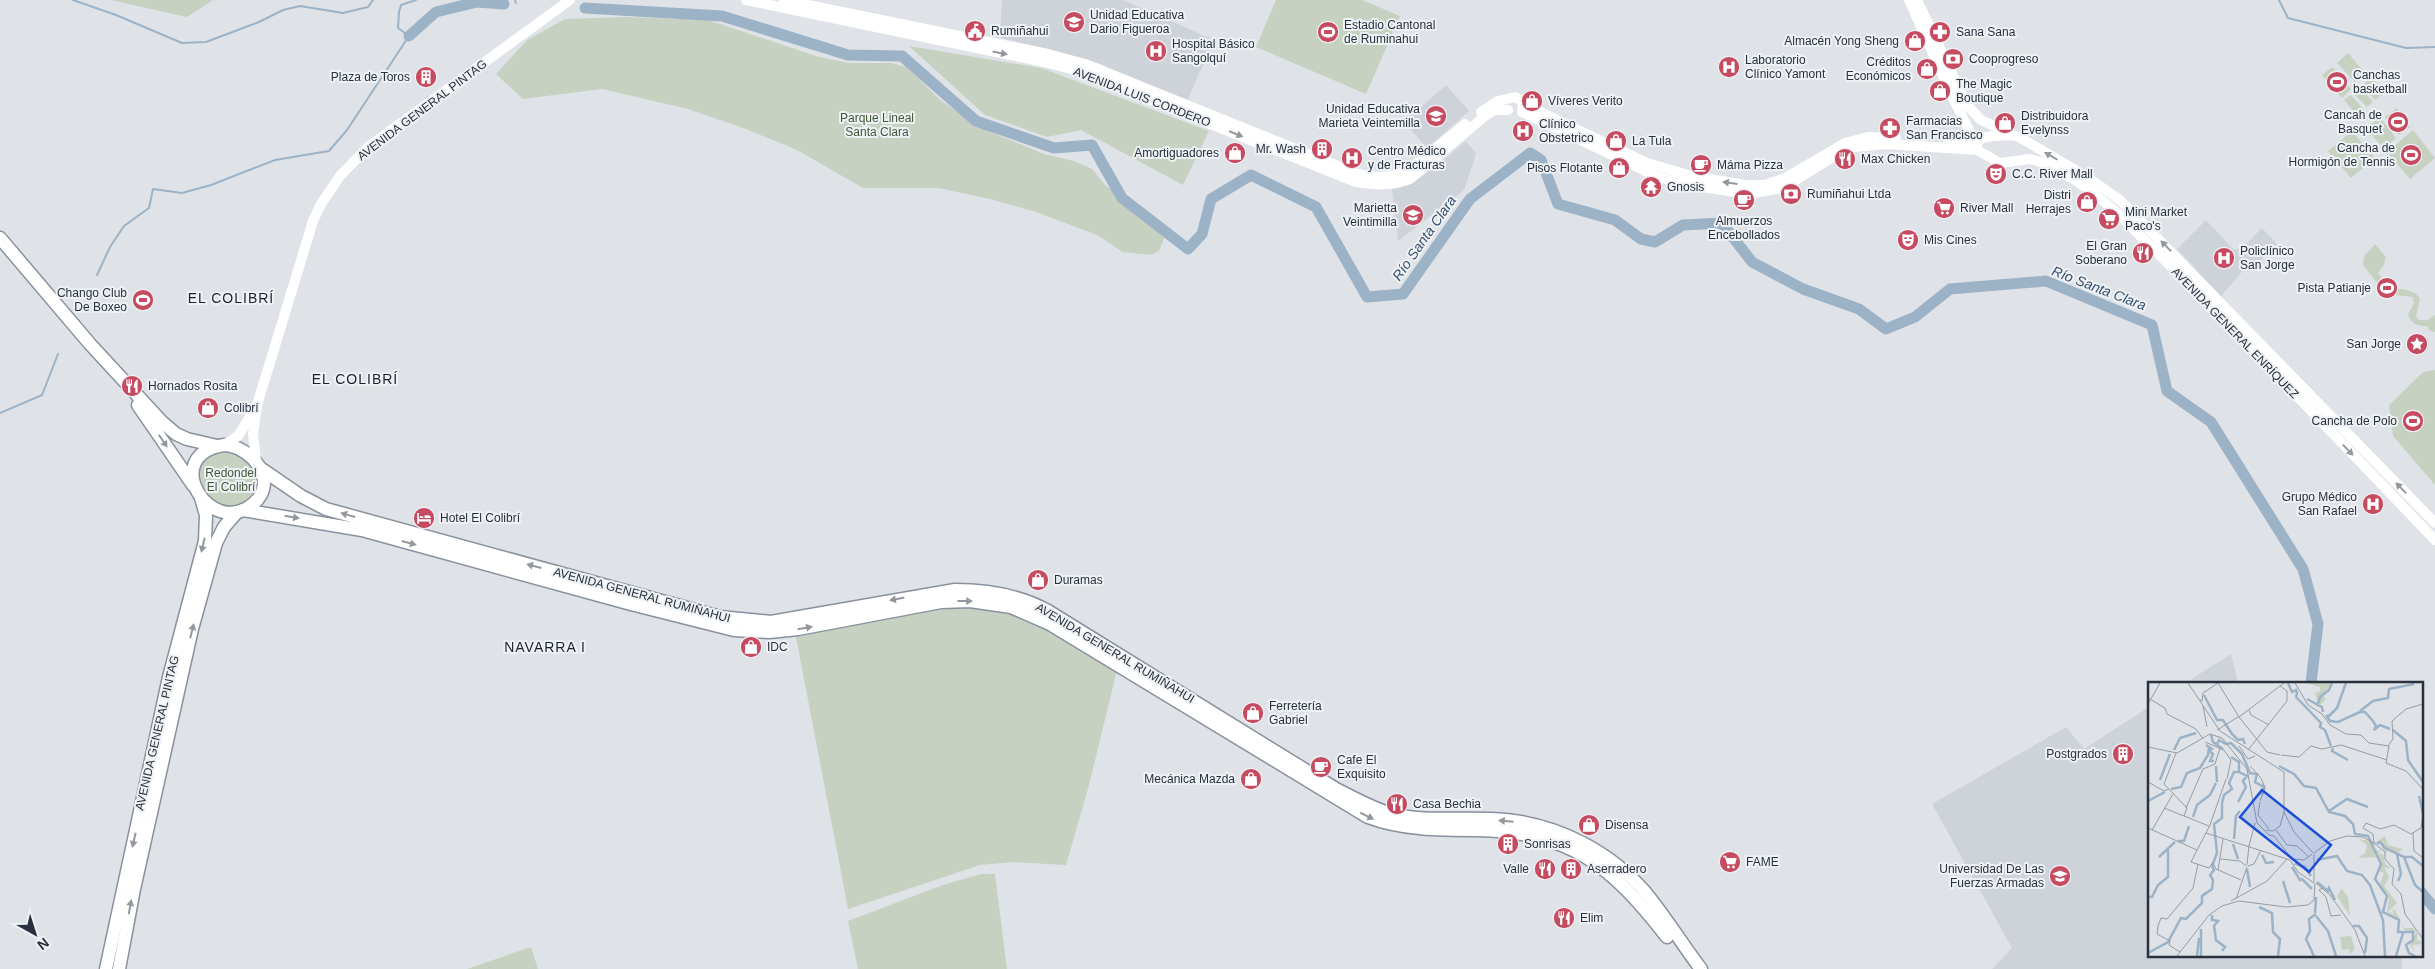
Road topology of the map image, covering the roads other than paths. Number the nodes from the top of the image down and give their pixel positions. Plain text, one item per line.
1 (570, 0) edge
2 (746, 0) edge
3 (784, 0) edge
4 (1909, 0) edge
5 (1917, 0) edge
6 (561, 4) edge
7 (1509, 105) junction
8 (1523, 108) junction
9 (2016, 136) junction
10 (1978, 144) junction
11 (2014, 163) junction
12 (0, 238) edge
13 (2209, 297) junction
14 (127, 385) junction
15 (257, 405) junction
16 (221, 446) junction
17 (258, 464) junction
18 (194, 485) junction
19 (201, 498) junction
20 (240, 511) junction
21 (2435, 523) edge
22 (2435, 540) edge
23 (106, 969) edge
24 (119, 969) edge
25 (1691, 969) edge
26 (1701, 969) edge

1 - 6 main road, AVENIDA GENERAL PINTAG
2 -> 7 main road, AVENIDA LUIS CORDERO
3 - 7 main road, AVENIDA LUIS CORDERO
4 - 10 main road
5 - 9 main road, AVENIDA GENERAL ENRÍQUEZ
6 - 15 main road, AVENIDA GENERAL PINTAG
7 - 8 main road
7 - 8 main road
8 - 10 main road
9 - 10 main road
9 - 11 main road
13 -> 9 main road, AVENIDA GENERAL ENRÍQUEZ
10 - 11 main road, AVENIDA GENERAL ENRÍQUEZ
11 - 13 main road, AVENIDA GENERAL ENRÍQUEZ
12 - 14 highway
21 -> 13 main road, AVENIDA GENERAL ENRÍQUEZ
13 -> 22 main road, AVENIDA GENERAL ENRÍQUEZ
14 - 16 highway
14 -> 18 highway
15 - 16 main road, AVENIDA GENERAL PINTAG
15 - 17 main road, AVENIDA GENERAL PINTAG
16 - 17 highway
16 - 18 highway
17 - 20 highway
26 -> 17 highway, AVENIDA GENERAL RUMIÑAHUI
18 - 19 highway
19 - 20 highway
19 -> 23 highway, AVENIDA GENERAL PINTAG
24 -> 20 highway, AVENIDA GENERAL PINTAG
20 -> 25 highway, AVENIDA GENERAL RUMIÑAHUI

